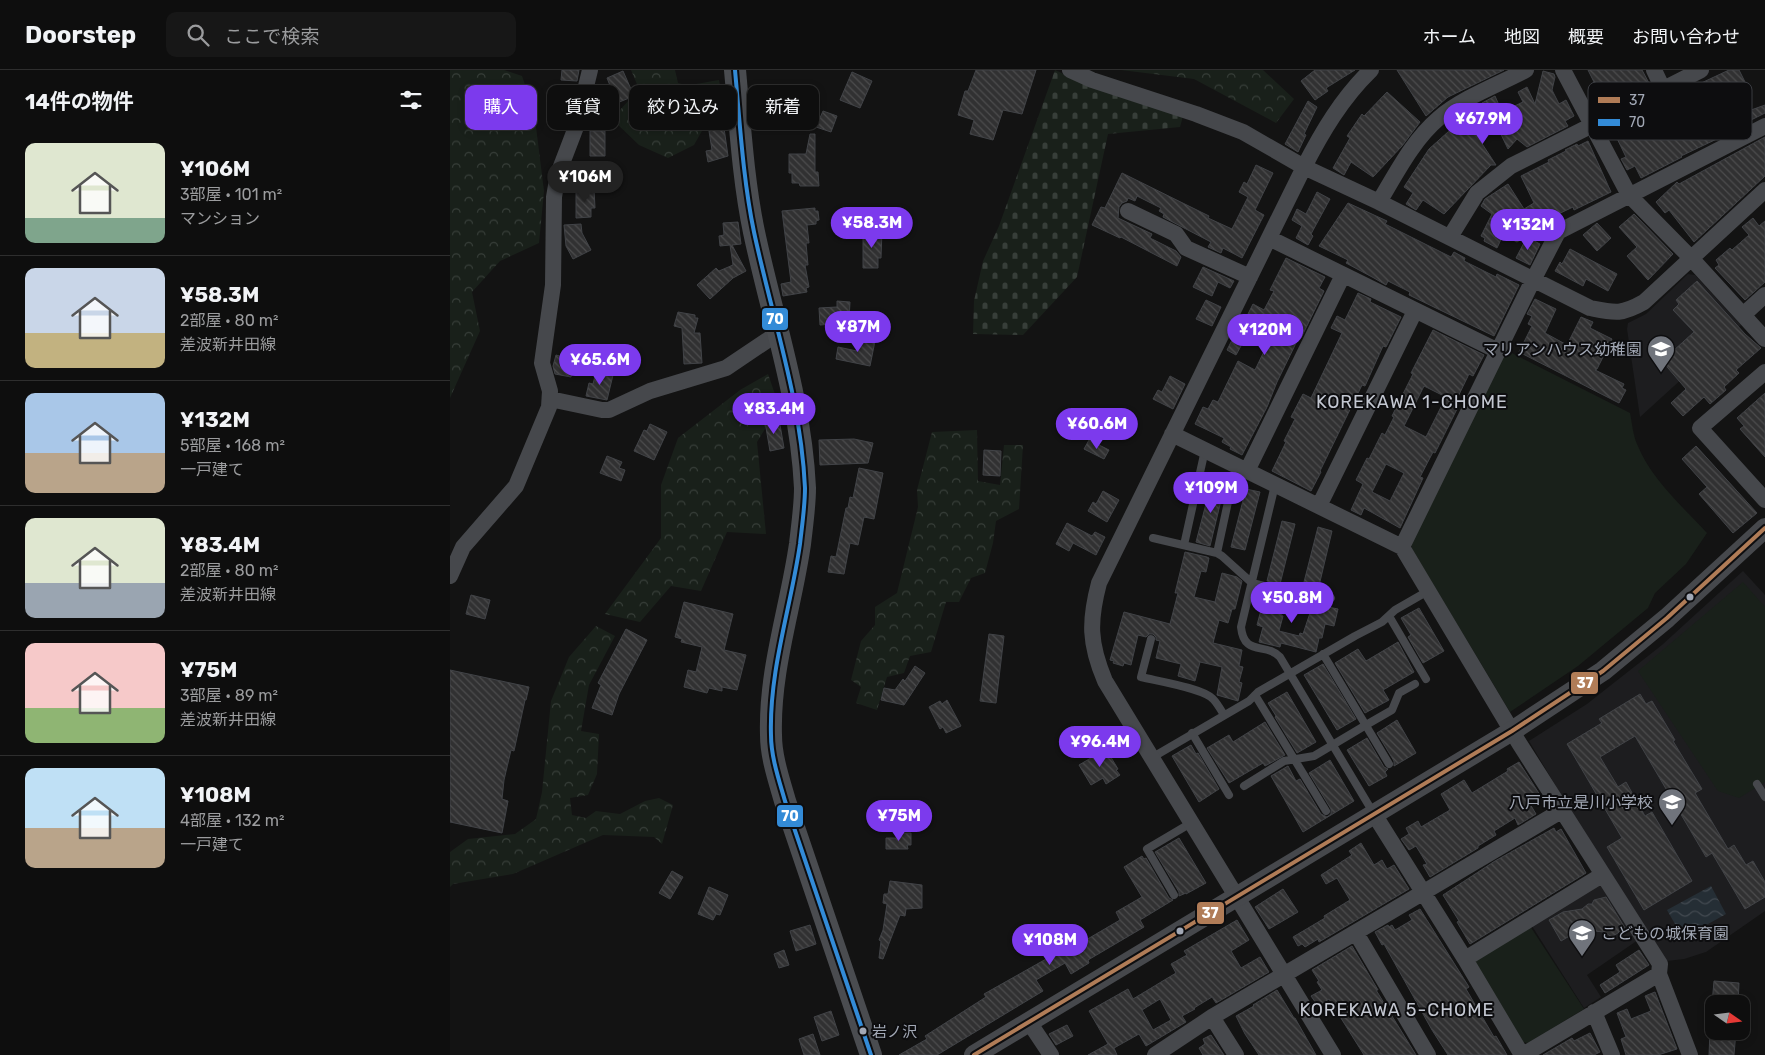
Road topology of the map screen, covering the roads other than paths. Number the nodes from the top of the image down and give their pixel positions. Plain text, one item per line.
1 (590, 70) edge
2 (735, 70) edge
3 (1070, 70) edge
4 (1370, 70) edge
5 (1526, 70) edge
6 (1563, 70) edge
7 (1654, 70) edge
8 (1701, 70) edge
9 (1660, 82) edge
10 (1676, 82) edge
11 (1588, 117) edge
12 (1765, 126) edge
13 (1588, 127) edge
14 (1752, 132) edge
15 (1600, 140) edge
16 (1737, 140) edge
17 (1304, 167) junction
18 (1765, 190) edge
19 (1629, 194) junction
20 (1380, 202) junction
21 (1128, 211) dead end
22 (1450, 237) junction
23 (1269, 238) junction
24 (1691, 258) junction
25 (1343, 276) junction
26 (1250, 278) junction
27 (1533, 279) junction
28 (1765, 295) edge
29 (1415, 311) junction
30 (1743, 315) junction
31 (778, 333) junction
32 (1765, 340) edge
33 (1498, 350) junction
34 (1765, 372) edge
35 (550, 398) junction
36 (1172, 434) junction
37 (1205, 450) junction
38 (1246, 471) junction
39 (1275, 485) junction
40 (1231, 488) dead end
41 (1765, 500) edge
42 (1319, 506) junction
43 (1765, 528) edge
44 (1153, 538) dead end
45 (1184, 545) junction
46 (1402, 547) junction
47 (1216, 553) junction
48 (450, 576) edge
49 (1252, 583) junction
50 (1428, 591) junction
51 (1331, 598) dead end
52 (1388, 616) junction
53 (1150, 639) dead end
54 (1323, 654) junction
55 (1290, 673) junction
56 (1426, 679) dead end
57 (1415, 684) dead end
58 (1255, 695) junction
59 (1224, 715) junction
60 (1366, 725) junction
61 (1512, 731) junction
62 (1192, 733) junction
63 (1332, 745) junction
64 (1153, 757) junction
65 (1294, 759) junction
66 (1389, 764) dead end
67 (1757, 784) dead end
68 (1244, 786) dead end
69 (1229, 795) dead end
70 (1765, 796) edge
71 (1326, 811) dead end
72 (1561, 811) junction
73 (1374, 814) junction
74 (1191, 822) junction
75 (1602, 875) junction
76 (1422, 893) junction
77 (1174, 895) dead end
78 (1236, 897) junction
79 (1356, 933) junction
80 (1465, 959) junction
81 (1659, 974) junction
82 (1284, 975) junction
83 (1594, 1012) junction
84 (1212, 1018) junction
85 (1030, 1022) junction
86 (871, 1055) edge
87 (974, 1055) edge
88 (1051, 1055) edge
89 (1155, 1055) edge
90 (1236, 1055) edge
91 (1333, 1055) edge
92 (1428, 1055) edge
93 (1522, 1055) edge
94 (1612, 1055) edge
95 (1690, 1055) edge

1 - 35 street
2 - 31 main road
3 - 17 street
4 - 17 street
5 - 20 street
6 - 11 street
7 - 9 street
8 - 10 street
12 - 14 street
13 - 22 street
15 - 19 street
16 - 19 street
17 - 20 street
17 - 23 street
18 - 24 street
19 - 24 street
19 - 27 street
20 - 22 street
21 - 26 street
22 - 27 street
23 - 25 street
23 - 26 street
24 - 27 street
24 - 30 street
25 - 29 street
25 - 38 street
26 - 36 street
27 - 33 street
28 - 30 street
29 - 33 street
29 - 42 street
30 - 32 street
31 - 35 street
31 - 86 main road
33 - 46 street
34 - 41 street
35 - 48 street
36 - 37 street
36 - 64 street
37 - 38 street
37 - 45 lane
38 - 39 street
39 - 42 street
39 - 49 lane
40 - 47 lane
42 - 46 street
43 - 61 street
44 - 45 lane
45 - 47 lane
46 - 50 street
47 - 49 lane
49 - 51 lane
49 - 55 lane
50 - 52 lane
50 - 61 street
52 - 54 lane
52 - 56 lane
53 - 59 lane
54 - 55 lane
54 - 60 lane
55 - 58 lane
55 - 63 lane
57 - 60 lane
58 - 59 lane
58 - 65 lane
59 - 62 lane
60 - 63 lane
60 - 66 lane
61 - 72 street
61 - 73 street
62 - 64 lane
62 - 69 lane
63 - 65 lane
63 - 73 lane
64 - 74 street
65 - 68 lane
65 - 71 lane
67 - 70 lane
72 - 75 street
72 - 76 street
73 - 76 street
73 - 78 street
74 - 77 lane
74 - 78 street
75 - 80 street
75 - 81 street
76 - 79 street
76 - 80 street
78 - 82 street
78 - 85 street
79 - 82 street
79 - 92 street
80 - 93 street
81 - 83 street
81 - 95 street
82 - 84 street
82 - 91 street
83 - 93 street
83 - 94 street
84 - 89 street
84 - 90 street
85 - 87 street
85 - 88 street

